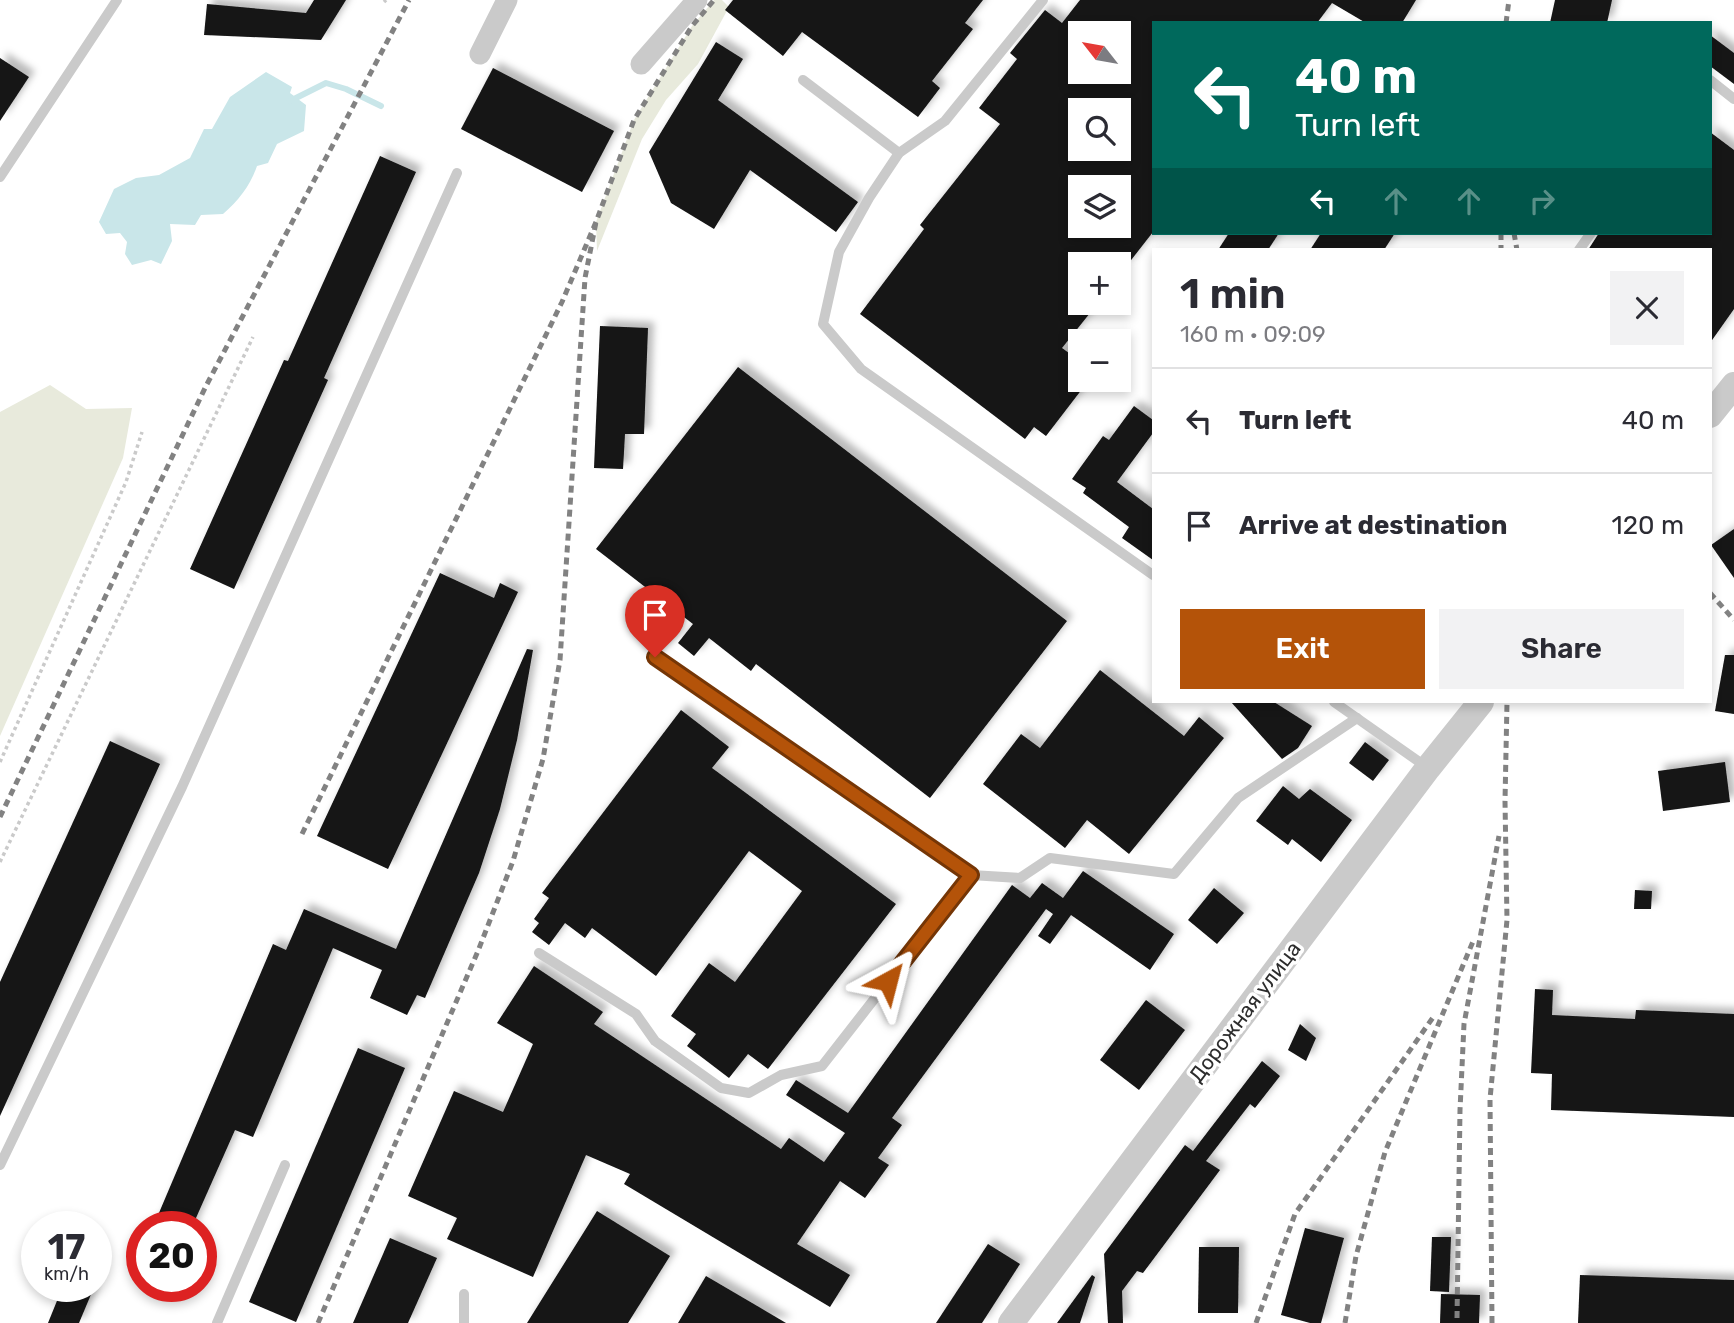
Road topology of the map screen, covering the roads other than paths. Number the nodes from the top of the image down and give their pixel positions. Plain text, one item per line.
1 (117, 0) edge
2 (507, 0) edge
3 (697, 0) edge
4 (1043, 0) edge
5 (480, 54) dead end
6 (640, 64) dead end
7 (803, 80) dead end
8 (1712, 82) edge
9 (1734, 99) edge
10 (900, 153) junction
11 (457, 173) dead end
12 (0, 177) edge
13 (1734, 385) edge
14 (1712, 412) edge
15 (1152, 574) edge
16 (655, 657) dead end
17 (1335, 703) edge
18 (1480, 703) edge
19 (1357, 718) junction
20 (1428, 768) junction
21 (971, 875) junction
22 (539, 953) dead end
23 (285, 1164) dead end
24 (0, 1165) edge
25 (464, 1294) dead end
26 (217, 1323) edge
27 (464, 1323) edge
28 (1011, 1323) edge

1 - 12 lane
2 - 5 street
3 - 6 street
4 - 10 lane
7 - 10 lane
8 - 9 lane
10 - 15 lane
11 - 24 lane
13 - 14 street
16 - 21 lane
17 - 19 lane
18 - 20 street, Дорожная улица
19 - 20 lane
19 - 21 lane
20 - 28 street, Дорожная улица
21 - 22 lane
23 - 26 lane
25 - 27 lane

